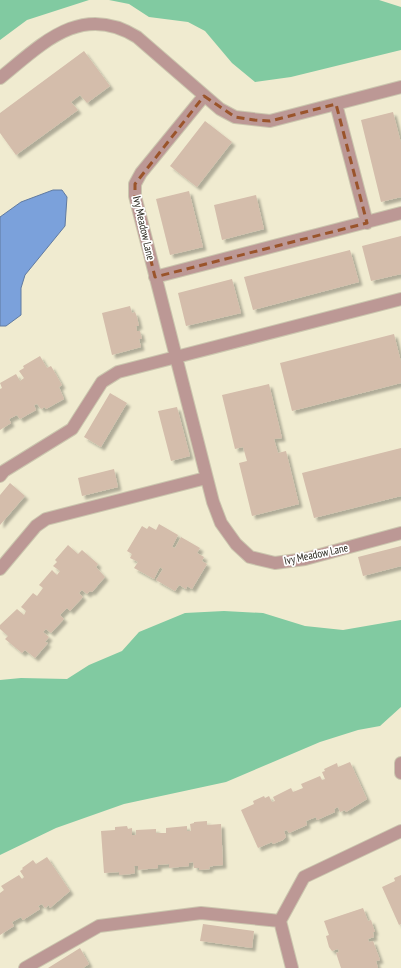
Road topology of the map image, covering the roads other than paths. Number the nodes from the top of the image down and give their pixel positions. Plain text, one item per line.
1 (0, 78) edge
2 (401, 87) edge
3 (204, 96) junction
4 (336, 104) junction
5 (401, 213) edge
6 (367, 223) junction
7 (155, 277) junction
8 (401, 299) edge
9 (175, 357) junction
10 (0, 476) edge
11 (206, 478) junction
12 (401, 533) edge
13 (0, 569) edge
14 (401, 763) edge
15 (401, 773) edge
16 (401, 831) edge
17 (280, 921) junction
18 (26, 968) edge
19 (292, 968) edge

1 - 3 street
2 - 4 street
3 - 4 street
3 - 7 street, Ivy Meadow Lane
4 - 6 street
5 - 6 street
6 - 7 street
7 - 9 street, Ivy Meadow Lane
8 - 9 street
9 - 10 street
9 - 11 street, Ivy Meadow Lane
11 - 12 street, Ivy Meadow Lane
11 - 13 street
14 - 15 street
16 - 17 street
17 - 18 street
17 - 19 street

